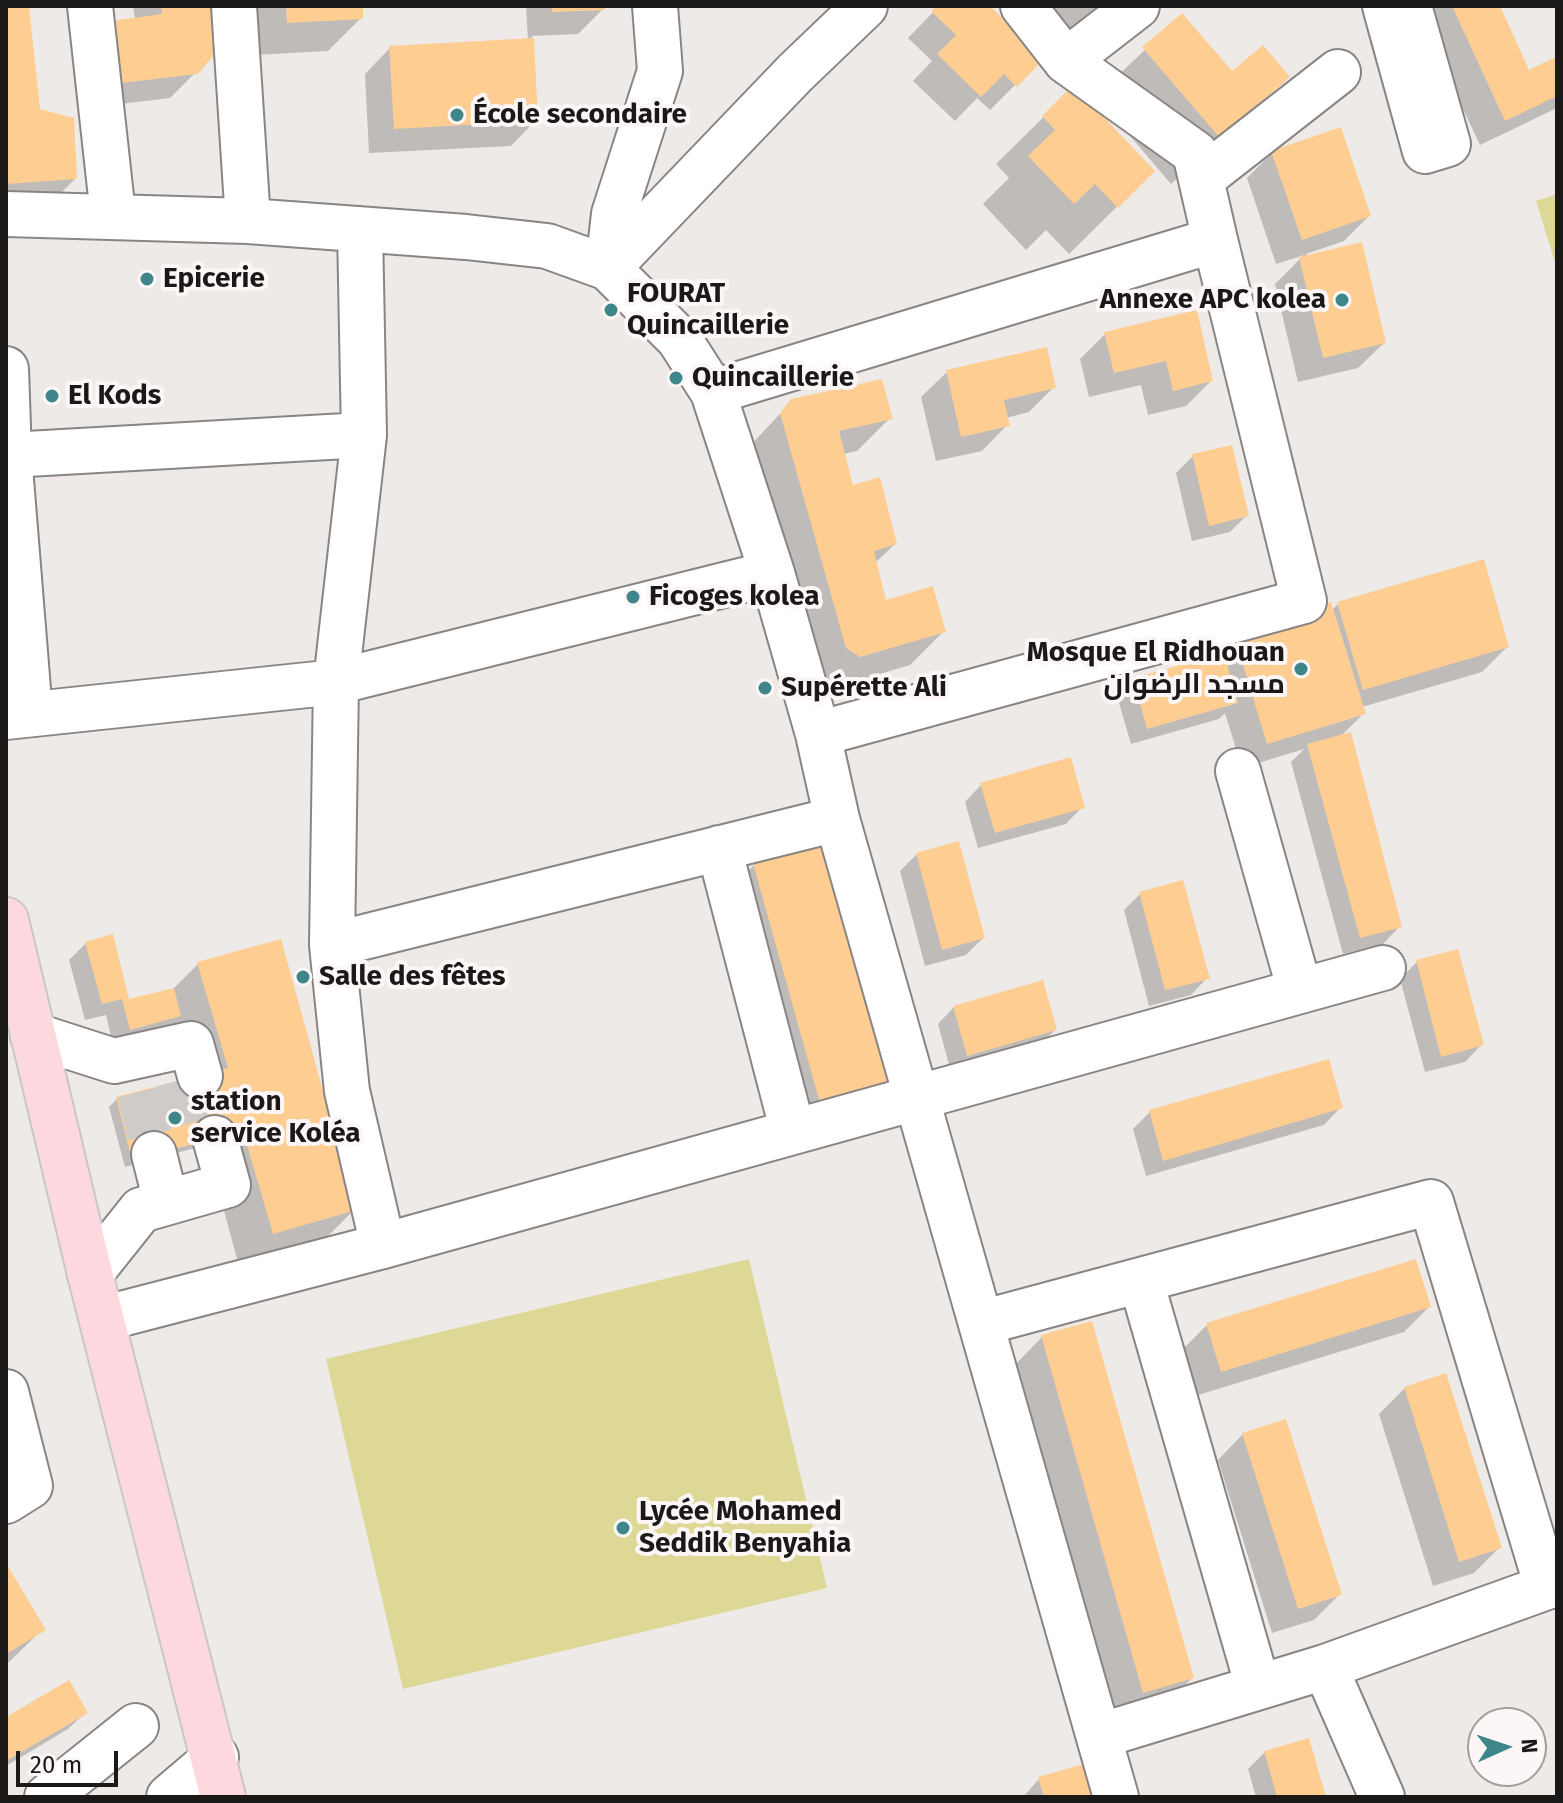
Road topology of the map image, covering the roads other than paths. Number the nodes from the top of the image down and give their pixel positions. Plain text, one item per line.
1 (90, 6) edge
2 (234, 6) edge
3 (655, 6) edge
4 (865, 6) edge
5 (1023, 6) edge
6 (1137, 6) edge
7 (1385, 6) edge
8 (1409, 6) edge
9 (1066, 61) junction
10 (1338, 72) dead end
11 (1201, 179) junction
12 (6, 214) edge
13 (113, 215) junction
14 (248, 221) junction
15 (360, 229) junction
16 (1215, 240) junction
17 (608, 268) junction
18 (6, 369) edge
19 (713, 392) junction
20 (364, 435) junction
21 (8, 455) edge
22 (772, 573) junction
23 (336, 682) junction
24 (18, 716) edge
25 (818, 734) junction
26 (1238, 771) dead end
27 (837, 819) junction
28 (719, 848) junction
29 (6, 920) edge
30 (332, 945) junction
31 (1383, 968) dead end
32 (1300, 991) junction
33 (33, 1035) junction
34 (161, 1071) dead end
35 (916, 1096) junction
36 (793, 1132) junction
37 (186, 1197) junction
38 (383, 1246) junction
39 (90, 1274) junction
40 (1141, 1281) junction
41 (102, 1319) junction
42 (981, 1323) junction
43 (6, 1392) edge
44 (6, 1501) edge
45 (1325, 1667) junction
46 (1258, 1687) junction
47 (136, 1726) dead end
48 (1099, 1736) junction
49 (219, 1777) edge
50 (47, 1797) edge
51 (169, 1797) edge
52 (1116, 1797) edge
53 (1382, 1797) edge

1 - 13 street
2 - 14 street
3 - 17 street
4 - 17 street
5 - 9 street
6 - 9 street
7 - 8 street
9 - 11 street
10 - 11 street
11 - 16 street
12 - 13 street
13 - 14 street
14 - 15 street
15 - 17 street
15 - 20 street
16 - 19 street
16 - 25 street
17 - 19 street
18 - 21 street
19 - 22 street
20 - 21 street
20 - 23 street
21 - 24 street
22 - 23 street
22 - 25 street
23 - 24 street
23 - 30 street
25 - 27 street
26 - 32 street
27 - 28 street
27 - 35 street
28 - 30 street
28 - 36 street
29 - 33 main road
30 - 38 street
31 - 32 street
32 - 35 street
33 - 34 street
33 - 39 main road
35 - 36 street
35 - 42 street
36 - 38 street
37 - 37 street
37 - 39 street
38 - 41 street
39 - 41 main road
40 - 42 street
40 - 45 street
40 - 46 street
41 - 49 main road
42 - 48 street
43 - 44 street
45 - 46 street
45 - 53 street
46 - 48 street
47 - 50 street
48 - 52 street
49 - 51 street

